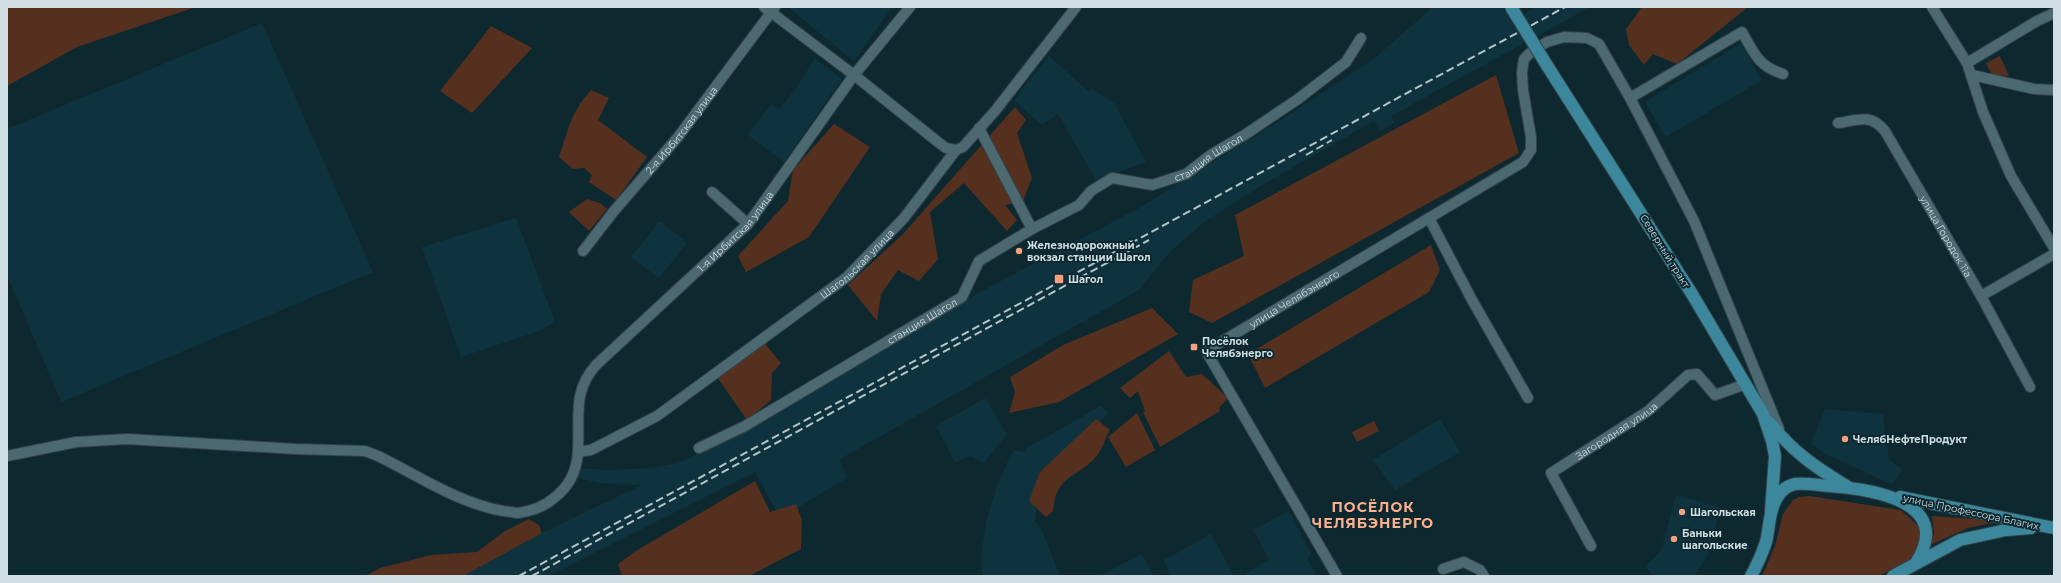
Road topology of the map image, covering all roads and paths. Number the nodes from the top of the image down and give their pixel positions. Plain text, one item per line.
1 (910, 7) edge
2 (1076, 7) edge
3 (1511, 7) edge
4 (1932, 7) edge
5 (770, 9) edge
6 (2054, 13) edge
7 (1361, 38) dead end
8 (1967, 63) junction
9 (1783, 74) dead end
10 (1972, 74) junction
11 (854, 76) junction
12 (2054, 90) edge
13 (1630, 98) junction
14 (1838, 123) dead end
15 (979, 128) junction
16 (956, 150) junction
17 (712, 192) dead end
18 (1429, 218) junction
19 (748, 224) junction
20 (1032, 229) junction
21 (2054, 248) edge
22 (583, 251) dead end
23 (2054, 254) edge
24 (1981, 296) junction
25 (1746, 384) junction
26 (2030, 387) dead end
27 (1528, 398) dead end
28 (1763, 414) junction
29 (1785, 442) junction
30 (699, 448) dead end
31 (578, 452) junction
32 (7, 456) edge
33 (1850, 488) junction
34 (1889, 495) junction
35 (1771, 511) junction
36 (2050, 528) edge
37 (1591, 546) dead end
38 (1916, 563) junction
39 (1443, 569) dead end
40 (1337, 576) edge
41 (1484, 576) edge
42 (1751, 576) edge
43 (1893, 576) edge

1 - 11 street, 1-я Ирбитская улица
2 - 15 street, Шагольская улица
3 - 25 main road, Северный тракт, bridge
4 - 8 street
5 - 11 street
5 - 22 street, 2-я Ирбитская улица
6 - 8 street
7 - 20 street, станция Шагол
8 - 10 street
9 - 13 street
10 - 12 street
10 - 21 street
11 - 16 street
11 - 19 street, 1-я Ирбитская улица
13 - 18 street, улица Челябэнерго
13 - 29 street
14 - 24 street, улица Городок 11а
15 - 16 street, Шагольская улица
15 - 20 street
16 - 31 street, Шагольская улица
17 - 19 street
18 - 27 street
18 - 40 street, улица Челябэнерго
19 - 31 street, 1-я Ирбитская улица
20 - 30 street, станция Шагол
23 - 24 street
24 - 26 street, улица Городок 11а
25 - 28 main road, Северный тракт
25 - 37 street, Загородная улица
28 - 29 main road
28 - 35 main road, Северный тракт
29 - 33 main road
31 - 32 street, 1-я Ирбитская улица
33 - 34 main road, улица Профессора Благих
33 - 35 main road, улица Профессора Благих
34 - 36 main road, улица Профессора Благих
34 - 38 main road
35 - 42 main road
36 - 38 main road
38 - 43 main road
39 - 41 street

